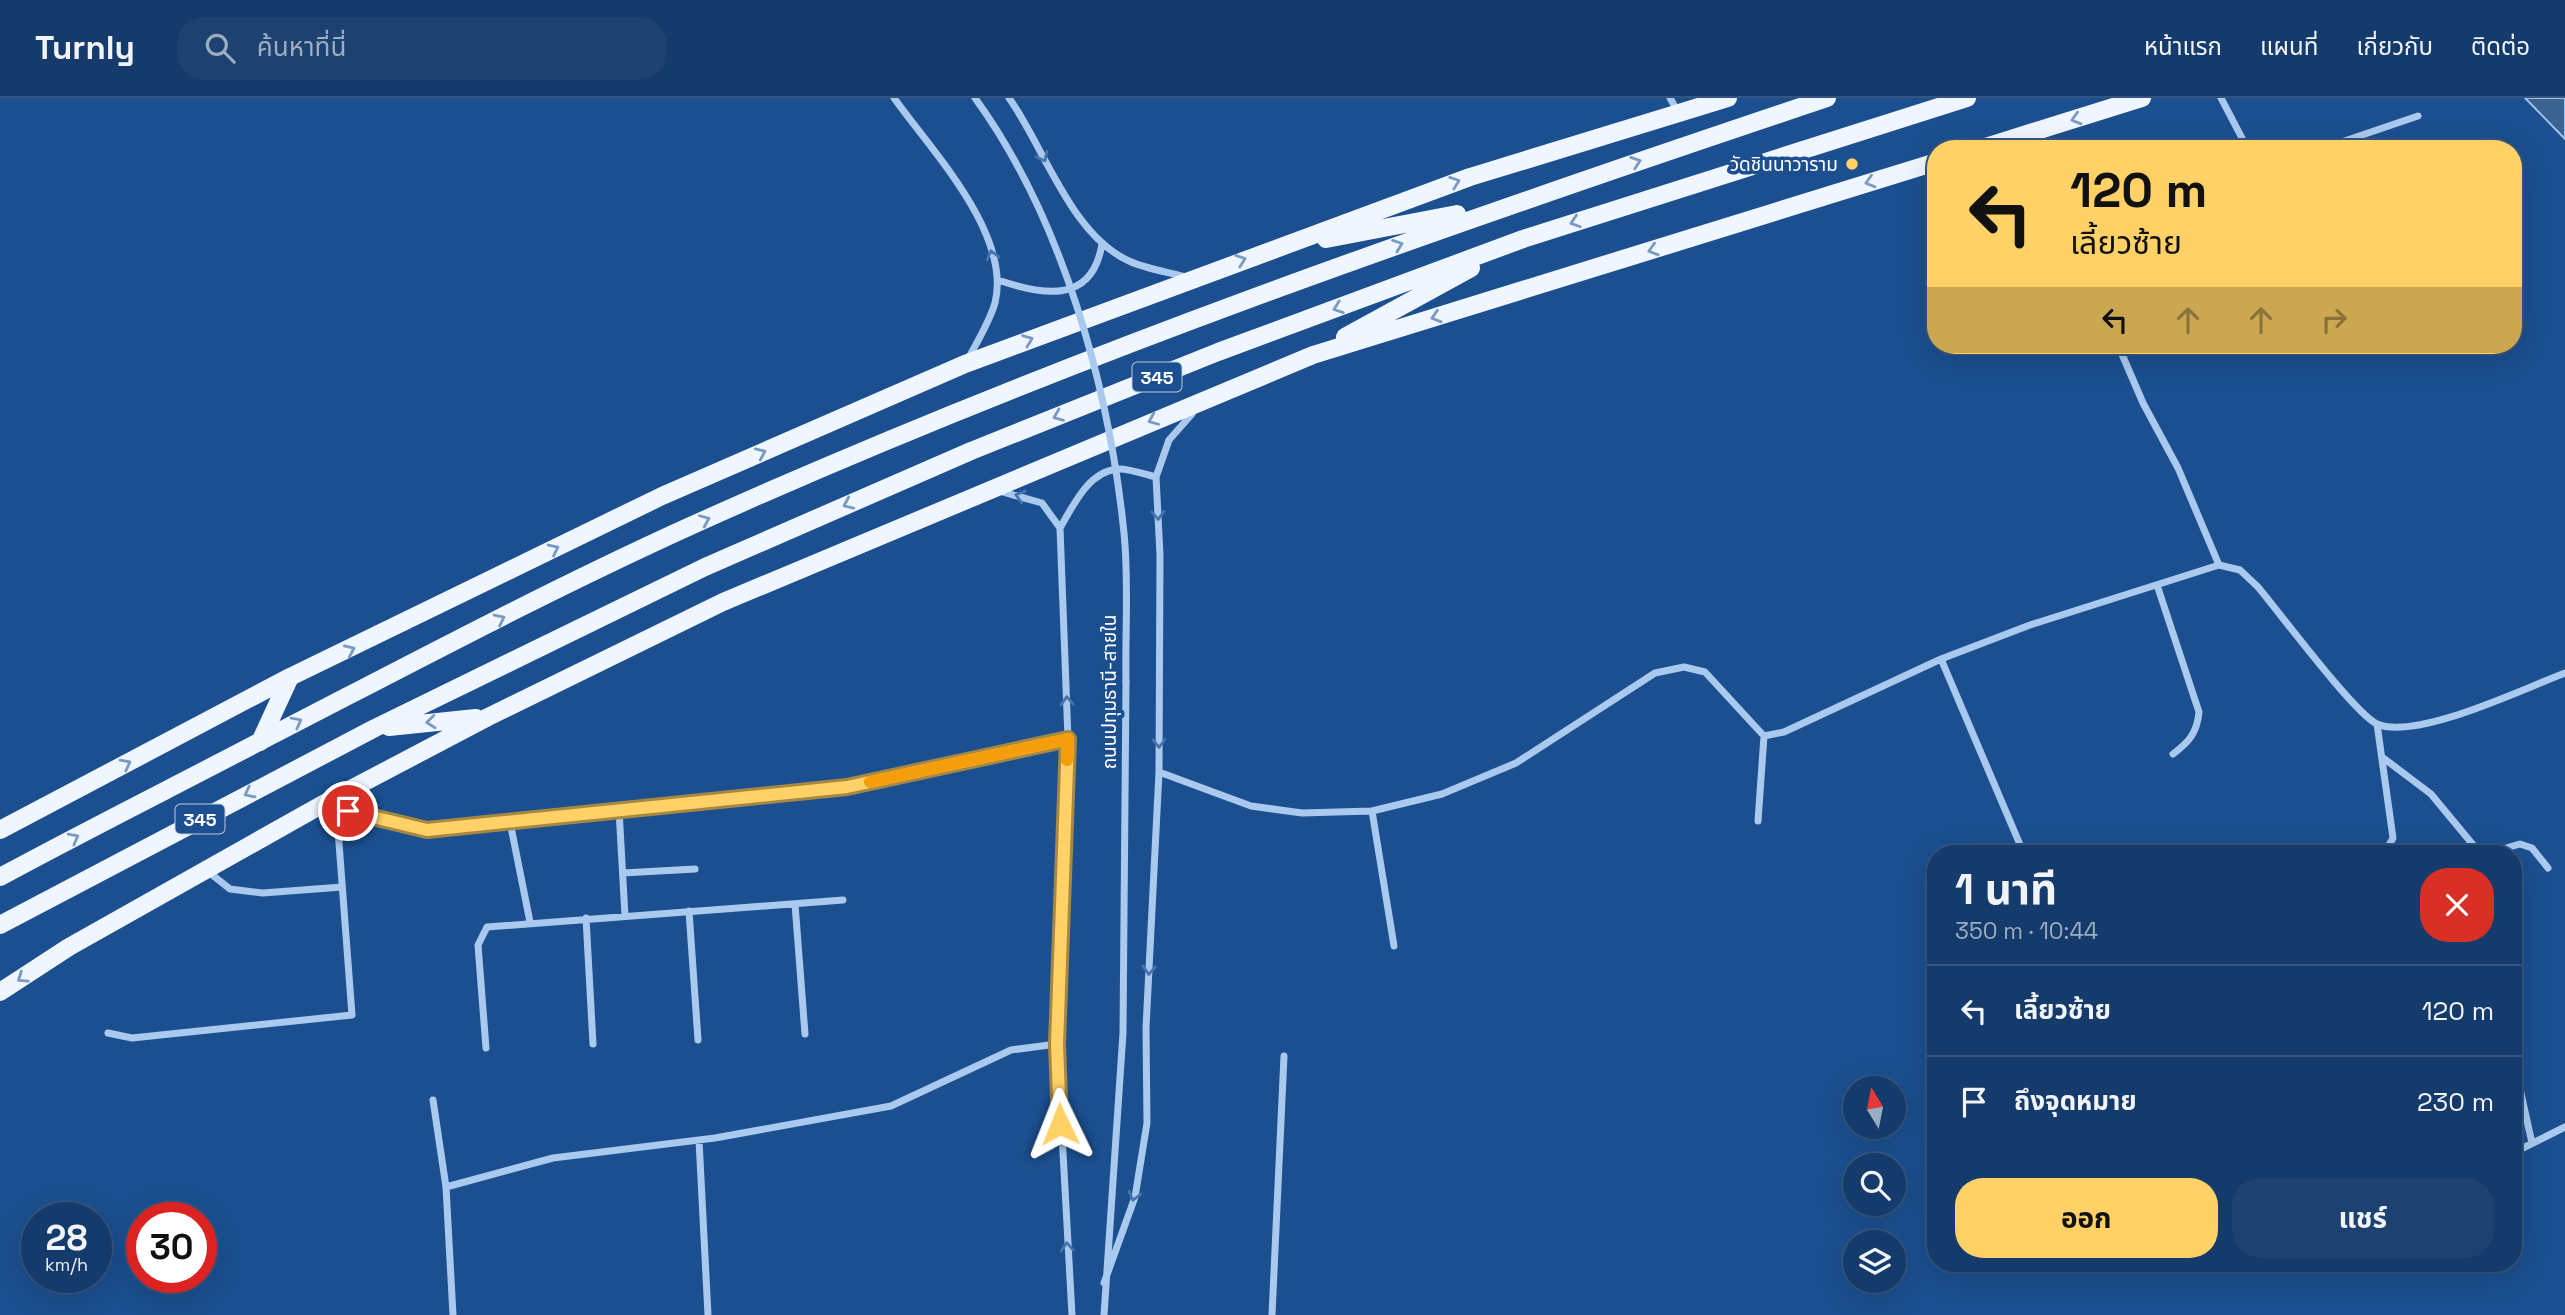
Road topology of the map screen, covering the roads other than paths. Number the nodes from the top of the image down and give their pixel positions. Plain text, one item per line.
1 (894, 98) edge
2 (975, 98) edge
3 (1009, 98) edge
4 (1728, 98) edge
5 (1828, 98) edge
6 (1967, 98) edge
7 (2141, 98) edge
8 (2221, 98) edge
9 (1674, 105) edge
10 (2418, 116) dead end
11 (2036, 137) edge
12 (2243, 140) edge
13 (2347, 140) edge
14 (1927, 165) edge
15 (1510, 205) junction
16 (1523, 239) junction
17 (1101, 244) junction
18 (1274, 248) junction
19 (1191, 278) junction
20 (998, 280) junction
21 (2122, 354) edge
22 (1313, 355) junction
23 (965, 364) junction
24 (1236, 385) junction
25 (1156, 477) junction
26 (987, 489) junction
27 (1060, 528) junction
28 (2219, 565) junction
29 (2157, 585) junction
30 (1941, 659) junction
31 (2565, 673) edge
32 (290, 677) junction
33 (488, 717) junction
34 (2377, 724) junction
35 (375, 728) junction
36 (1764, 736) junction
37 (1068, 739) junction
38 (260, 742) junction
39 (2172, 754) dead end
40 (2382, 757) junction
41 (1159, 772) junction
42 (332, 799) junction
43 (619, 810) junction
44 (1373, 810) junction
45 (510, 821) junction
46 (1758, 821) dead end
47 (0, 830) edge
48 (2020, 845) edge
49 (2389, 845) edge
50 (2473, 845) edge
51 (2516, 845) edge
52 (205, 869) junction
53 (695, 869) dead end
54 (2547, 869) dead end
55 (622, 873) junction
56 (7, 874) edge
57 (342, 887) junction
58 (843, 900) dead end
59 (795, 904) junction
60 (689, 911) junction
61 (625, 916) junction
62 (586, 918) junction
63 (530, 922) junction
64 (0, 925) edge
65 (1394, 946) dead end
66 (0, 992) edge
67 (108, 1033) dead end
68 (805, 1034) dead end
69 (698, 1040) dead end
70 (593, 1044) dead end
71 (1057, 1044) junction
72 (486, 1048) dead end
73 (1284, 1056) dead end
74 (2522, 1098) edge
75 (433, 1100) dead end
76 (2565, 1127) edge
77 (699, 1140) junction
78 (2532, 1143) junction
79 (2522, 1148) edge
80 (446, 1187) junction
81 (1104, 1283) junction
82 (453, 1315) edge
83 (708, 1315) edge
84 (1072, 1315) edge
85 (1104, 1315) edge
86 (1272, 1315) edge

20 -> 1 street
2 - 81 street, ถนนปทุมธานี-สายใน, bridge
3 -> 17 street
4 - 9 main road
15 -> 5 main road, 345
6 -> 16 main road, 345
7 -> 11 main road
8 - 12 street
18 -> 9 main road
10 - 13 street
14 -> 22 main road
15 - 18 main road
38 -> 15 main road, 345
16 - 22 main road
16 -> 35 main road, 345
17 - 19 street
17 - 20 street
19 -> 18 main road
23 -> 19 main road
20 - 23 street
21 - 28 street
22 - 24 main road
32 -> 23 main road
24 - 25 street
24 -> 26 main road
25 - 27 street
25 -> 41 street
27 -> 26 street
26 - 33 main road
37 -> 27 street
28 - 29 street
28 - 34 street
29 - 30 street
29 - 39 street
30 - 36 street
30 - 48 street
31 - 34 street
32 - 38 main road
47 -> 32 main road
33 -> 35 main road
33 - 42 main road
34 - 40 street
35 -> 64 main road, 345
36 - 44 street
36 - 46 street
37 - 43 street
37 - 71 street
56 -> 38 main road, 345
40 - 49 street
40 - 50 street
41 - 44 street
41 -> 81 street
42 - 45 street
42 - 52 main road
42 - 57 street
43 - 45 street
43 - 55 street
44 - 65 street
45 - 63 street
51 - 54 street
52 - 57 street
52 -> 66 main road
53 - 55 street
55 - 61 street
57 - 67 street
58 - 59 street
59 - 60 street
59 - 68 street
60 - 61 street
60 - 69 street
61 - 62 street
62 - 63 street
62 - 70 street
63 - 72 street
71 - 77 street
84 -> 71 street
73 - 86 street
74 - 78 street
75 - 80 street
76 - 78 street
77 - 80 street
77 - 83 street
78 - 79 street
80 - 82 street
81 - 85 street, ถนนปทุมธานี-สายใน

